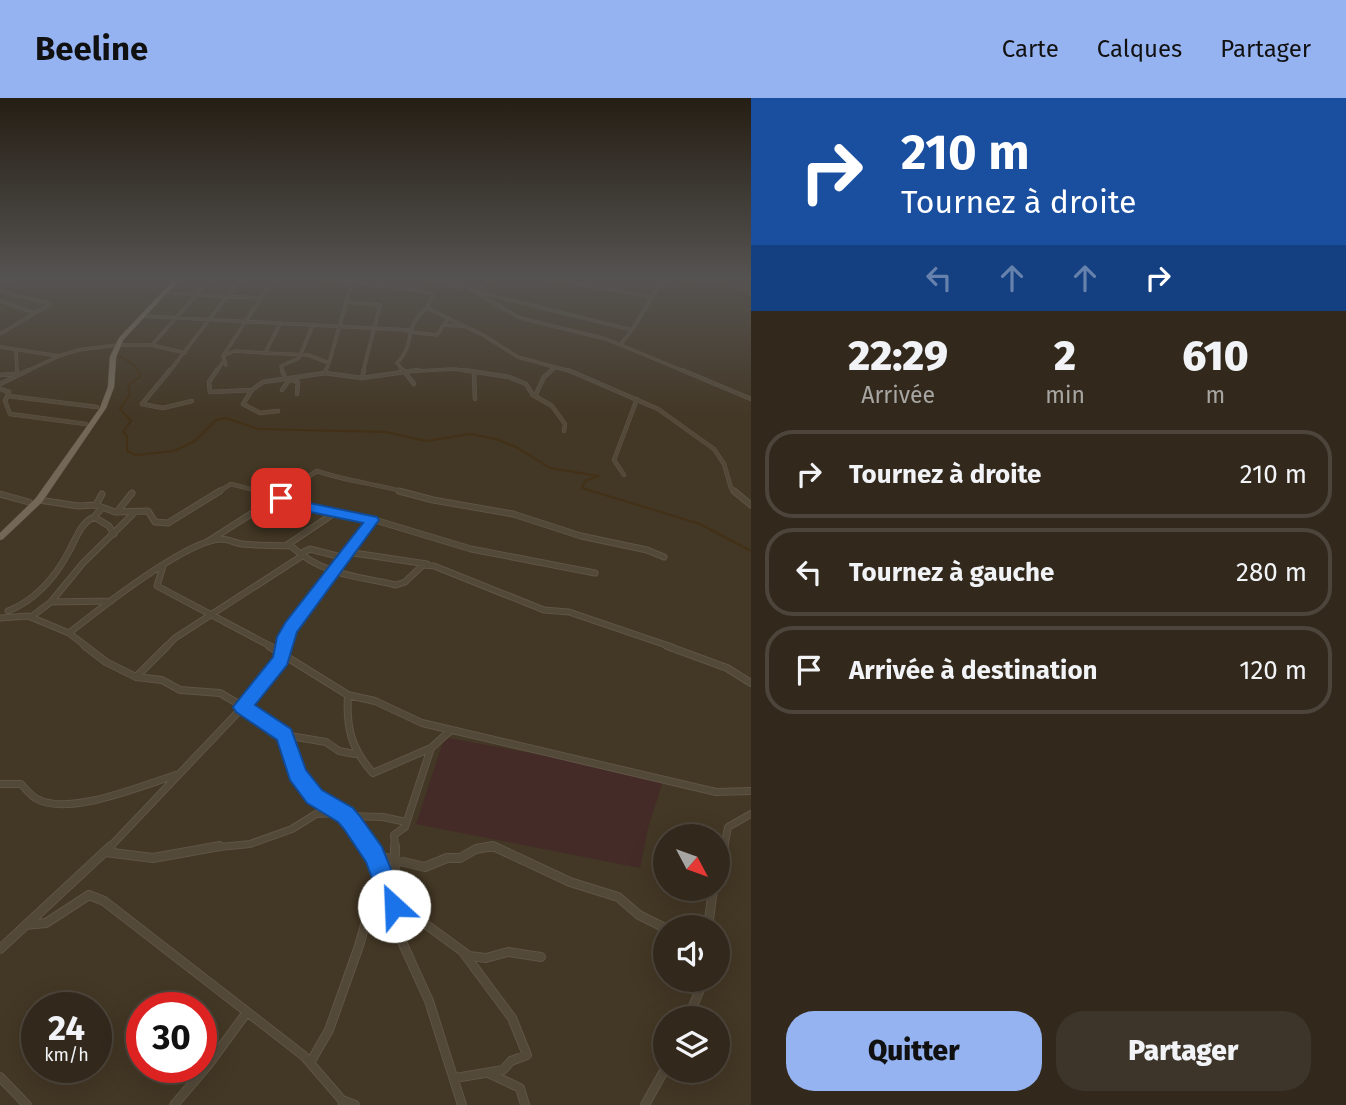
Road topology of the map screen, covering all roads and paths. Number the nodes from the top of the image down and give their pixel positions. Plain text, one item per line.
1 (15, 325) edge
2 (132, 325) edge
3 (134, 325) edge
4 (170, 325) edge
5 (206, 325) edge
6 (243, 325) edge
7 (279, 325) edge
8 (296, 325) edge
9 (377, 325) edge
10 (411, 325) edge
11 (443, 325) joint
12 (552, 325) edge
13 (612, 325) edge
14 (635, 325) edge
15 (313, 326) junction
16 (466, 326) joint
17 (339, 327) junction
18 (376, 328) junction
19 (632, 330) junction
20 (409, 331) junction
21 (0, 334) edge
22 (115, 345) junction
23 (152, 345) junction
24 (620, 345) junction
25 (0, 347) edge
26 (16, 350) junction
27 (185, 353) junction
28 (265, 353) junction
29 (302, 354) junction
30 (59, 356) junction
31 (223, 356) junction
32 (329, 363) junction
33 (555, 368) junction
34 (402, 371) junction
35 (325, 373) junction
36 (474, 373) junction
37 (18, 374) junction
38 (0, 375) edge
39 (362, 378) junction
40 (289, 380) junction
41 (414, 384) dead end
42 (0, 386) edge
43 (251, 390) junction
44 (282, 390) dead end
45 (297, 394) dead end
46 (8, 396) junction
47 (535, 396) junction
48 (475, 399) dead end
49 (637, 399) junction
50 (751, 399) edge
51 (192, 401) dead end
52 (97, 407) junction
53 (278, 411) dead end
54 (86, 424) junction
55 (564, 431) dead end
56 (624, 475) dead end
57 (132, 493) dead end
58 (0, 494) edge
59 (102, 494) dead end
60 (262, 494) junction
61 (275, 496) junction
62 (39, 500) junction
63 (29, 502) junction
64 (96, 505) junction
65 (751, 505) edge
66 (260, 507) junction
67 (102, 509) junction
68 (117, 512) junction
69 (337, 512) junction
70 (134, 513) junction
71 (94, 517) junction
72 (372, 520) junction
73 (0, 531) edge
74 (114, 534) junction
75 (0, 537) edge
76 (207, 541) junction
77 (287, 545) junction
78 (347, 552) junction
79 (301, 555) junction
80 (341, 557) junction
81 (664, 557) dead end
82 (427, 564) junction
83 (163, 566) junction
84 (333, 572) junction
85 (595, 573) dead end
86 (53, 577) junction
87 (52, 601) junction
88 (111, 601) junction
89 (0, 607) edge
90 (8, 611) junction
91 (19, 615) junction
92 (209, 615) junction
93 (31, 617) junction
94 (0, 618) edge
95 (69, 634) junction
96 (282, 653) junction
97 (136, 677) junction
98 (751, 683) edge
99 (348, 695) junction
100 (243, 707) junction
101 (451, 730) junction
102 (284, 735) junction
103 (431, 748) junction
104 (355, 754) junction
105 (181, 774) junction
106 (0, 784) edge
107 (751, 791) edge
108 (343, 814) junction
109 (751, 814) edge
110 (406, 822) junction
111 (730, 826) edge
112 (105, 852) junction
113 (374, 855) junction
114 (396, 862) junction
115 (378, 870) junction
116 (394, 877) junction
117 (387, 890) junction
118 (394, 906) junction
119 (369, 913) junction
120 (653, 922) edge
121 (26, 925) junction
122 (0, 949) edge
123 (463, 951) junction
124 (541, 957) dead end
125 (247, 1012) junction
126 (310, 1063) junction
127 (486, 1073) junction
128 (0, 1077) edge
129 (455, 1078) junction
130 (657, 1083) edge
131 (342, 1102) edge
132 (27, 1105) edge
133 (174, 1105) edge
134 (355, 1105) edge
135 (462, 1105) edge
136 (525, 1105) edge
137 (645, 1105) edge

1 - 21 street
2 - 22 main road
3 - 22 main road
4 - 23 street
5 - 27 street
6 - 31 street
7 - 28 street
8 - 15 street
9 - 18 street
10 - 20 street
11 - 16 street
11 - 20 street
12 - 24 street
13 - 19 street
14 - 19 street
15 - 17 street
15 - 29 street
16 - 33 street
17 - 18 street
17 - 32 street
18 - 20 street
18 - 39 street
19 - 24 street
20 - 34 street
22 - 23 street
22 - 30 street
22 - 52 main road
22 - 62 main road
23 - 27 street
24 - 50 street
25 - 26 street
26 - 30 street
26 - 37 street
27 - 51 street
28 - 29 street
28 - 31 street
29 - 32 street
29 - 40 street
30 - 37 street
31 - 43 street
32 - 35 street
33 - 47 street
33 - 49 street
34 - 36 street
34 - 39 street
34 - 41 street
35 - 39 street
35 - 40 street
36 - 47 street
36 - 48 street
37 - 38 street
37 - 42 street
40 - 43 street
40 - 44 street
40 - 45 street
42 - 46 street
43 - 53 street
46 - 52 street
46 - 54 street
47 - 55 street
49 - 56 street
49 - 65 street
52 - 54 main road
54 - 63 main road
57 - 68 street
58 - 63 street
59 - 64 street
60 - 61 street
60 - 66 street
60 - 70 street
61 - 66 street
61 - 69 street
61 - 81 street
62 - 64 street
62 - 75 main road
63 - 73 main road
64 - 67 street
66 - 76 street
67 - 68 street
67 - 71 street
68 - 70 street
69 - 72 street
69 - 77 street
70 - 74 street
71 - 74 street
71 - 86 street
72 - 78 street
72 - 85 street
74 - 87 street
76 - 77 street
76 - 83 street
77 - 79 street
78 - 80 street
78 - 82 street
79 - 80 street
79 - 84 street
79 - 92 street
80 - 84 street
82 - 84 street
82 - 98 street
83 - 88 street
83 - 92 street
84 - 96 street
86 - 87 street
86 - 90 street
87 - 88 street
87 - 93 street
88 - 95 street
89 - 90 street
90 - 91 street
91 - 93 street
91 - 94 street
92 - 96 street
92 - 97 street
93 - 95 street
95 - 97 street
96 - 99 street
96 - 100 street
97 - 100 street
99 - 101 street
99 - 104 street
100 - 102 street
100 - 105 street
101 - 103 street
101 - 107 street
102 - 104 street
102 - 108 street
103 - 104 street
103 - 110 street
105 - 106 street
105 - 112 street
108 - 110 street
108 - 112 street
108 - 113 street
109 - 111 street
110 - 114 street
112 - 121 street
113 - 114 street
113 - 115 street
114 - 116 street
114 - 120 street
115 - 117 street
115 - 119 street
116 - 117 street
116 - 118 street
117 - 118 street
117 - 119 street
118 - 119 street
118 - 123 street
118 - 129 street
119 - 126 street
121 - 122 street
121 - 125 street
123 - 124 street
123 - 127 street
125 - 126 street
125 - 133 street
126 - 131 street
127 - 129 street
127 - 136 street
128 - 132 street
129 - 135 street
130 - 137 street
131 - 134 street

